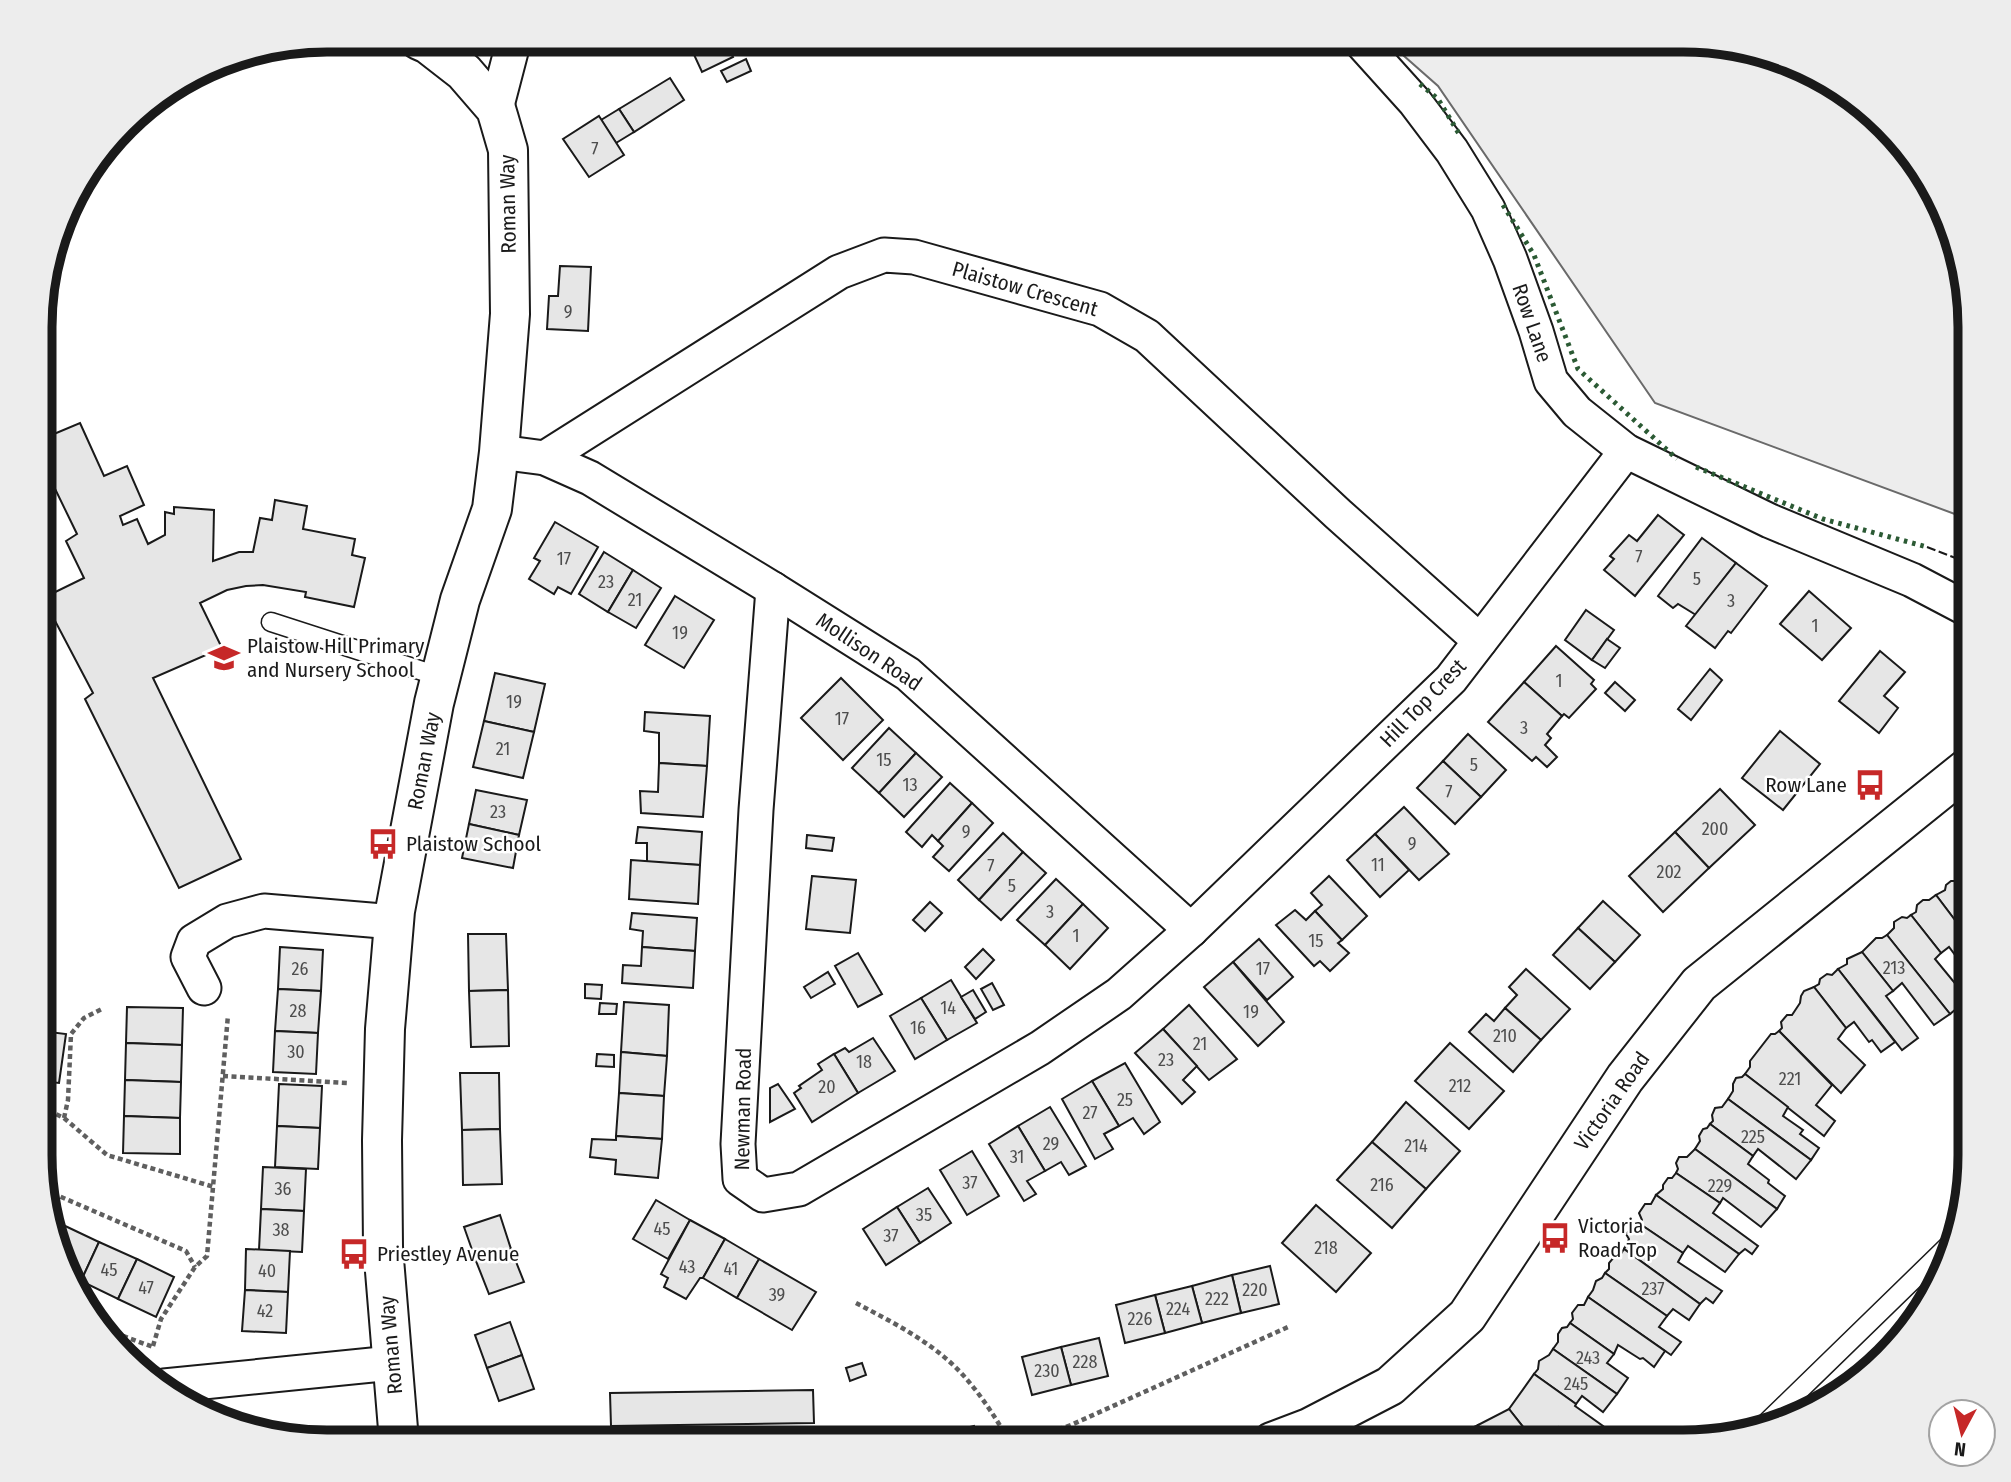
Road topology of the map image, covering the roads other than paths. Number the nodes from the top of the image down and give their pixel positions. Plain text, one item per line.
1 (438, 52) edge
2 (511, 52) edge
3 (1370, 52) edge
4 (496, 108) junction
5 (1626, 451) junction
6 (499, 452) junction
7 (545, 458) junction
8 (773, 589) junction
9 (1958, 605) edge
10 (271, 622) dead end
11 (1480, 641) junction
12 (442, 677) junction
13 (1958, 776) edge
14 (394, 922) junction
15 (1191, 930) junction
16 (204, 988) road end
17 (1940, 1254) edge
18 (392, 1363) junction
19 (177, 1385) edge
20 (1776, 1414) edge
21 (398, 1430) edge
22 (1304, 1430) edge

1 - 4 street, Roman Way
2 - 4 street
3 - 5 street, Row Lane
4 - 6 street, Roman Way
5 - 9 street, Row Lane
5 - 11 street, Hill Top Crest
6 - 7 street, Mollison Road
6 - 12 street, Roman Way
7 - 8 street, Mollison Road
7 - 11 street, Plaistow Crescent
8 - 15 street, Mollison Road
8 - 15 street, Newman Road
10 - 12 lane
11 - 15 street, Hill Top Crest
12 - 14 street, Roman Way
13 - 22 street, Victoria Road
14 - 16 street
14 - 18 street, Roman Way
17 - 20 lane
18 - 19 street
18 - 21 street, Roman Way

